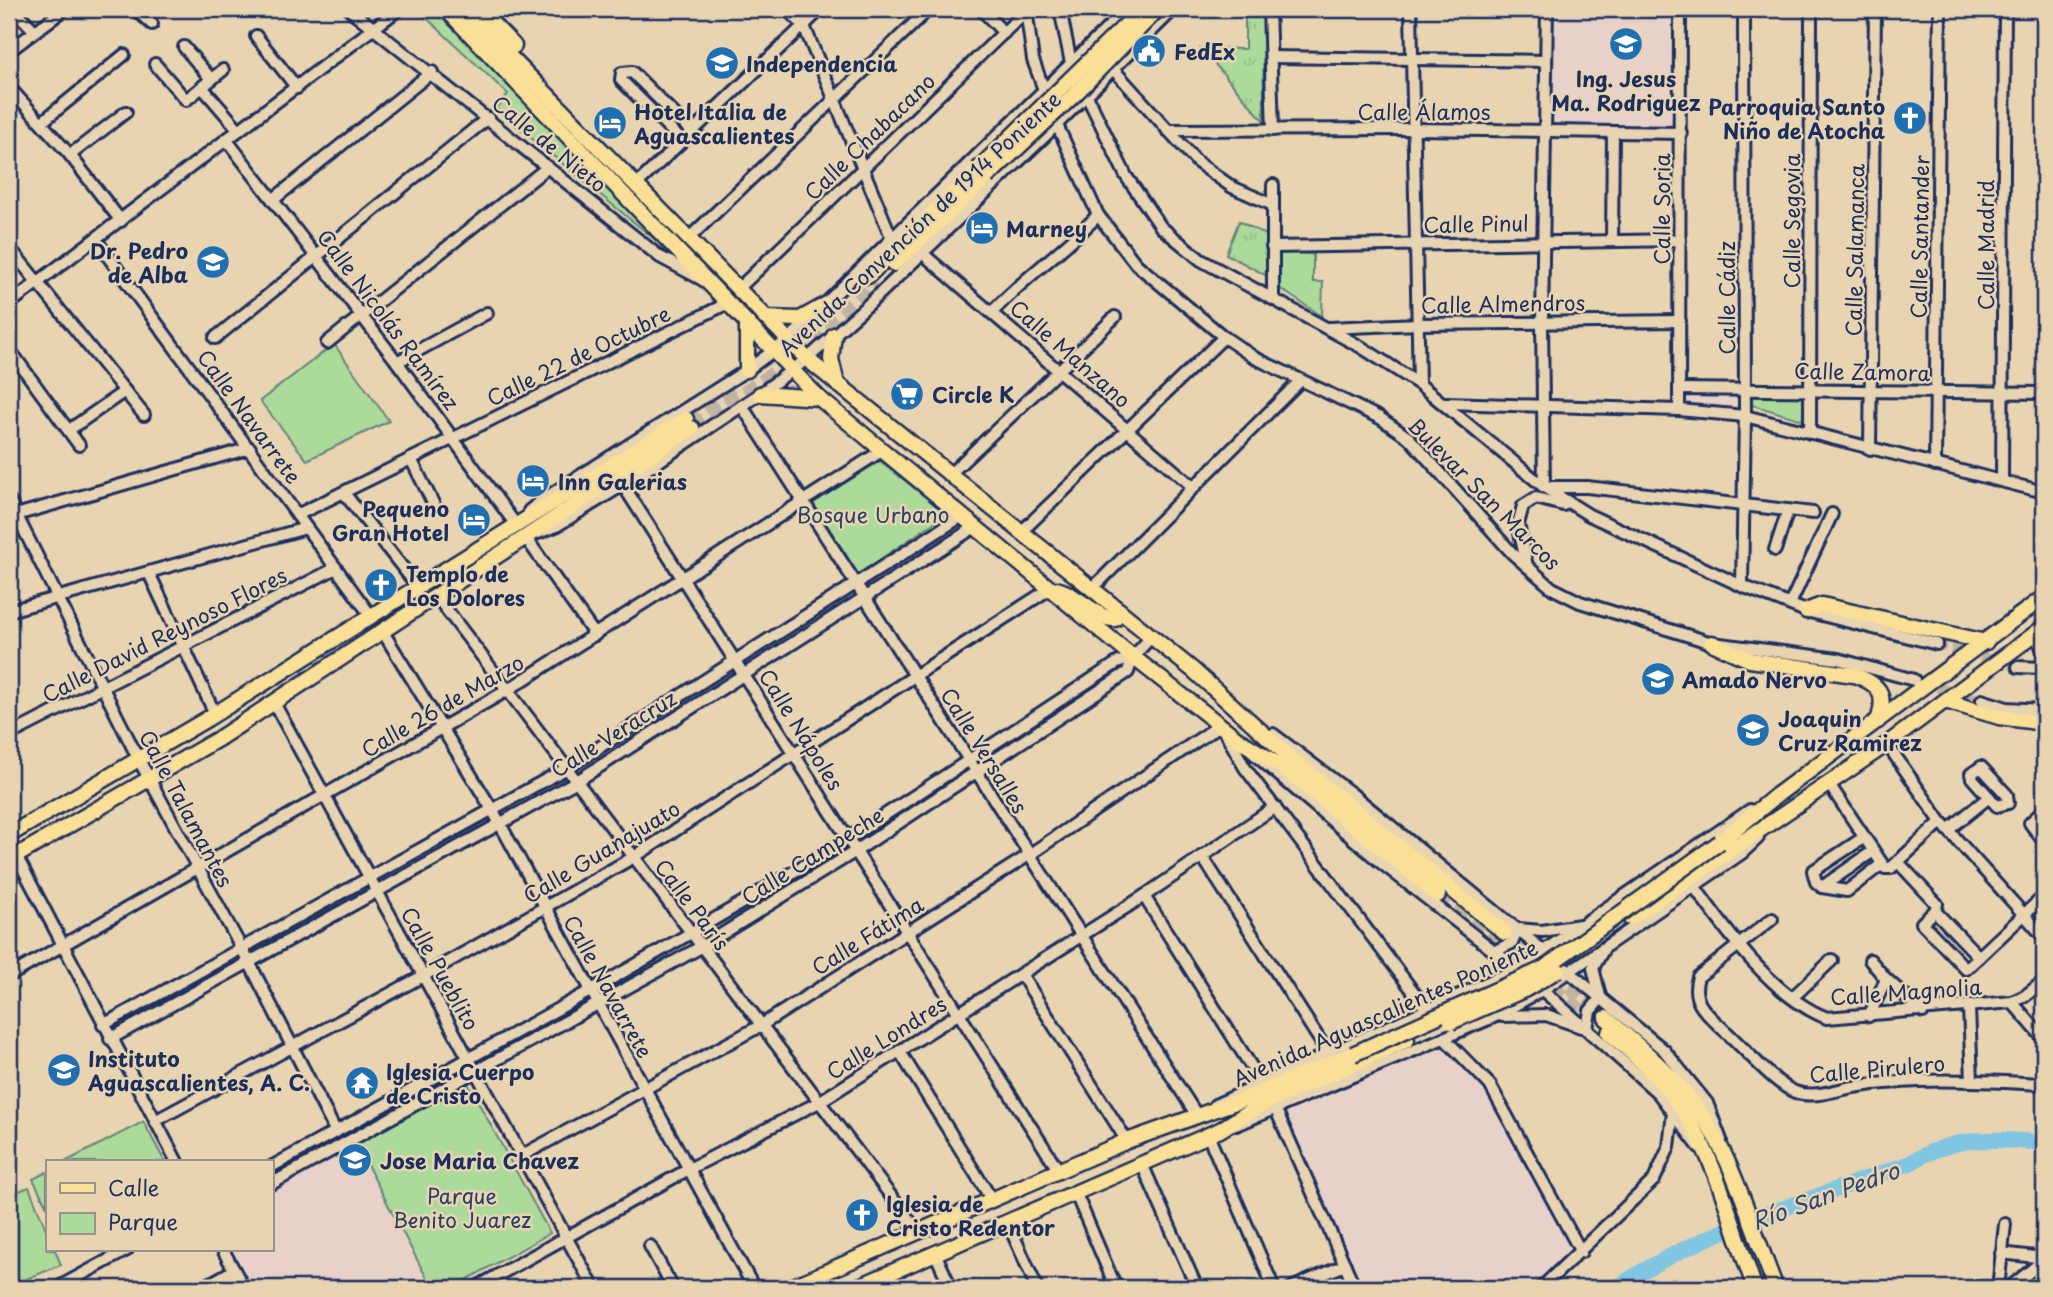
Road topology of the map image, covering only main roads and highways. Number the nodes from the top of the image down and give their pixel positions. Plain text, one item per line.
1 (446, 9) edge
2 (463, 9) edge
3 (478, 9) edge
4 (1142, 9) edge
5 (1158, 9) edge
6 (594, 140) junction
7 (983, 173) junction
8 (872, 279) tunnel mouth
9 (825, 306) road end
10 (765, 318) junction
11 (747, 325) junction
12 (834, 335) road end
13 (747, 370) road end
14 (837, 384) junction
15 (760, 394) road end
16 (818, 398) junction
17 (1051, 588) junction
18 (2044, 597) edge
19 (1120, 611) junction
20 (1806, 611) road end
21 (2044, 629) edge
22 (1986, 642) junction
23 (1712, 643) road end
24 (2044, 649) edge
25 (1945, 701) junction
26 (1878, 721) junction
27 (2044, 723) edge
28 (9, 835) edge
29 (12, 858) edge
30 (1438, 895) tunnel mouth
31 (1512, 931) tunnel mouth
32 (874, 1285) edge
33 (789, 1288) edge
34 (855, 1288) edge
35 (1755, 1288) edge
36 (1776, 1288) edge

1 - 11 main road
2 - 6 main road
3 - 6 main road
4 - 7 main road, Avenida Convención de 1914 Poniente, bridge
5 - 7 main road, Avenida Convención de 1914 Poniente, bridge
6 - 10 main road
7 - 8 main road, Avenida Convención de 1914 Poniente
9 - 10 main road
10 - 14 main road
11 - 13 main road
11 - 16 main road
12 - 14 main road
14 - 19 main road
15 - 16 main road
16 - 17 main road
17 - 19 main road
17 - 30 main road
18 - 22 main road, Avenida Aguascalientes Poniente
19 - 31 main road
20 - 22 main road
21 - 24 main road
21 - 25 main road, Avenida Aguascalientes Poniente
22 - 26 main road, Avenida Aguascalientes Poniente
23 - 26 main road
25 - 27 main road
25 - 32 main road, Avenida Aguascalientes Poniente, bridge
26 - 33 main road, Avenida Aguascalientes Poniente, bridge
28 - 29 main road, Avenida Convención de 1914 Poniente
32 - 34 main road, Avenida Aguascalientes Poniente
35 - 36 main road

